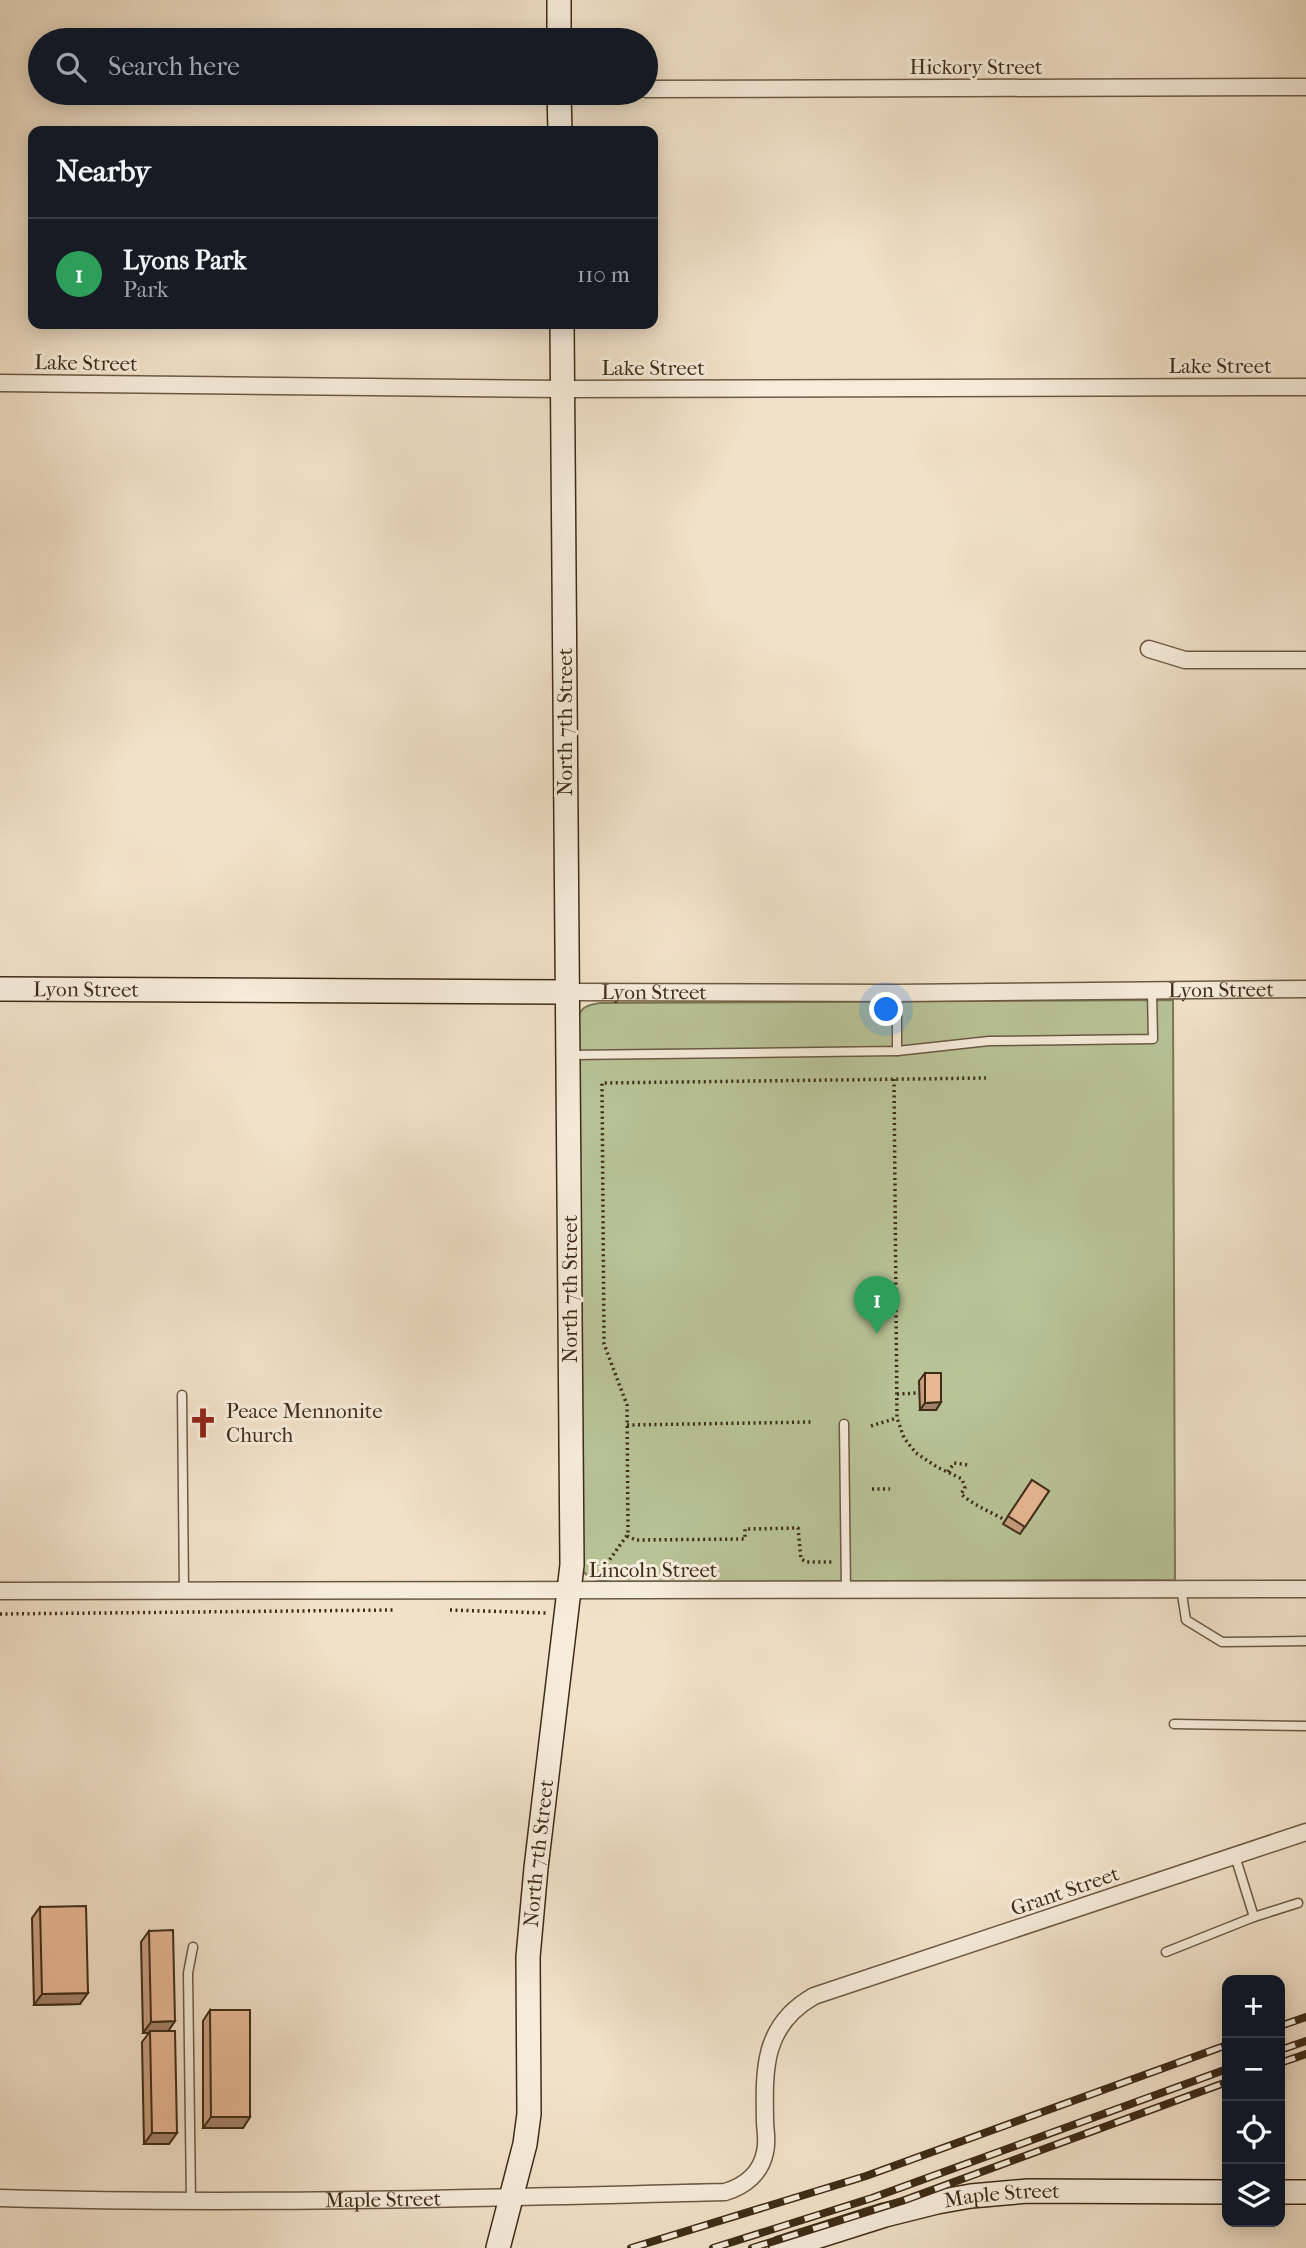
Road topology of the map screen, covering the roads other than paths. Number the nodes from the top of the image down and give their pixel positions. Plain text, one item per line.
1 (559, 0) edge
2 (559, 28) edge
3 (1306, 87) edge
4 (658, 89) edge
5 (559, 105) edge
6 (560, 126) edge
7 (562, 329) edge
8 (0, 383) edge
9 (1306, 387) edge
10 (563, 389) junction
11 (1149, 649) dead end
12 (1306, 660) edge
13 (0, 989) edge
14 (1306, 989) edge
15 (1153, 991) junction
16 (568, 992) junction
17 (897, 993) junction
18 (897, 1051) junction
19 (568, 1055) junction
20 (182, 1395) dead end
21 (844, 1424) dead end
22 (1181, 1588) junction
23 (1306, 1589) edge
24 (846, 1590) junction
25 (0, 1591) edge
26 (578, 1591) junction
27 (184, 1592) junction
28 (1306, 1642) edge
29 (1174, 1724) dead end
30 (1306, 1726) edge
31 (1306, 1832) edge
32 (1236, 1856) junction
33 (1298, 1903) dead end
34 (1255, 1917) junction
35 (193, 1947) dead end
36 (1166, 1952) dead end
37 (759, 2169) joint
38 (1222, 2192) edge
39 (1285, 2192) edge
40 (1306, 2192) edge
41 (510, 2197) junction
42 (0, 2198) edge
43 (191, 2201) junction
44 (498, 2248) edge
45 (781, 2248) edge

1 - 2 street
3 - 4 street, Hickory Street
5 - 6 street
7 - 10 street, North 7th Street
8 - 10 street, Lake Street
9 - 10 street, Lake Street
10 - 16 street, North 7th Street
11 - 12 street
13 - 16 street, Lyon Street
14 - 15 street, Lyon Street
15 - 17 street, Lyon Street
15 - 18 lane
16 - 17 street, Lyon Street
16 - 19 street, North 7th Street
17 - 18 lane
18 - 19 lane
19 - 26 street, North 7th Street
20 - 27 lane
21 - 24 lane
22 - 23 street, Lincoln Street
22 - 24 street, Lincoln Street
22 - 28 lane
24 - 26 street, Lincoln Street
25 - 27 street, Lincoln Street
26 - 27 street, Lincoln Street
26 - 41 street, North 7th Street
29 - 30 lane
31 - 32 street, Grant Street
32 - 34 lane
32 - 37 street, Grant Street
33 - 34 lane
34 - 36 lane
35 - 43 lane
37 - 41 street, Maple Street
38 - 45 street, Maple Street
39 - 40 street
41 - 43 street, Maple Street
41 - 44 street, North 7th Street
42 - 43 street, Maple Street

